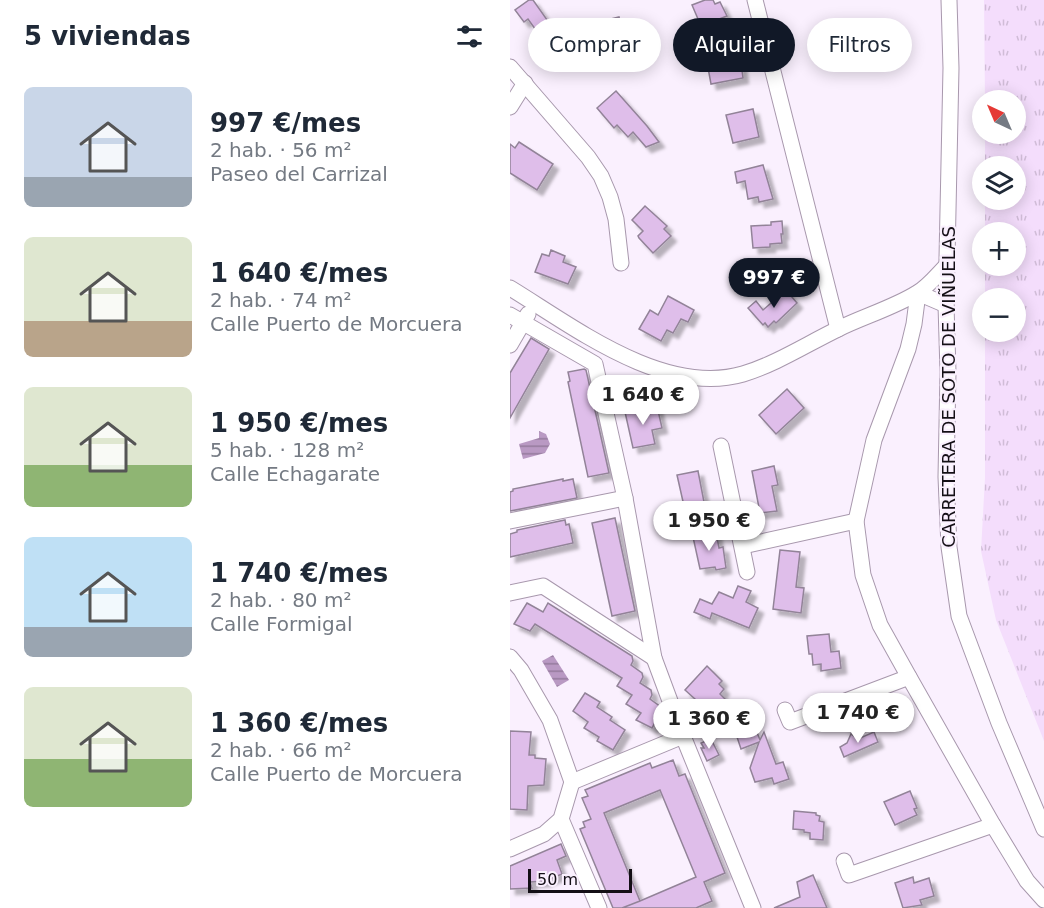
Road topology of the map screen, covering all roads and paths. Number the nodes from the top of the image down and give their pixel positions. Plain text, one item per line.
1 (754, 0) edge
2 (950, 0) edge
3 (510, 67) edge
4 (525, 83) junction
5 (510, 107) edge
6 (621, 263) dead end
7 (947, 265) junction
8 (510, 288) edge
9 (918, 293) junction
10 (535, 303) junction
11 (946, 305) junction
12 (517, 319) edge
13 (838, 329) junction
14 (510, 345) edge
15 (721, 446) dead end
16 (625, 498) junction
17 (510, 521) edge
18 (856, 521) junction
19 (743, 546) junction
20 (747, 572) dead end
21 (510, 593) edge
22 (510, 657) edge
23 (654, 658) junction
24 (516, 673) edge
25 (909, 677) junction
26 (785, 710) dead end
27 (683, 736) junction
28 (572, 782) junction
29 (561, 819) junction
30 (993, 825) junction
31 (1044, 829) edge
32 (510, 849) edge
33 (844, 861) dead end
34 (1044, 900) edge
35 (750, 907) edge
36 (599, 908) edge

1 - 13 street
2 - 7 street, CARRETERA DE SOTO DE VIÑUELAS
3 - 4 street
4 - 5 street
4 - 6 street
7 - 9 street
7 - 11 street, CARRETERA DE SOTO DE VIÑUELAS
8 - 10 street
9 - 11 street
9 - 13 street
9 - 18 street
10 - 12 street
10 - 13 street
11 - 31 street, CARRETERA DE SOTO DE VIÑUELAS
12 - 14 street
12 - 16 street
15 - 19 street
16 - 17 street
16 - 23 street
18 - 19 street
18 - 25 street
19 - 20 street
21 - 23 street
22 - 24 street
23 - 27 street
24 - 28 street
25 - 26 street
25 - 30 street
27 - 28 street
27 - 35 street
28 - 29 street
29 - 32 street
29 - 36 street
30 - 33 street
30 - 34 street

